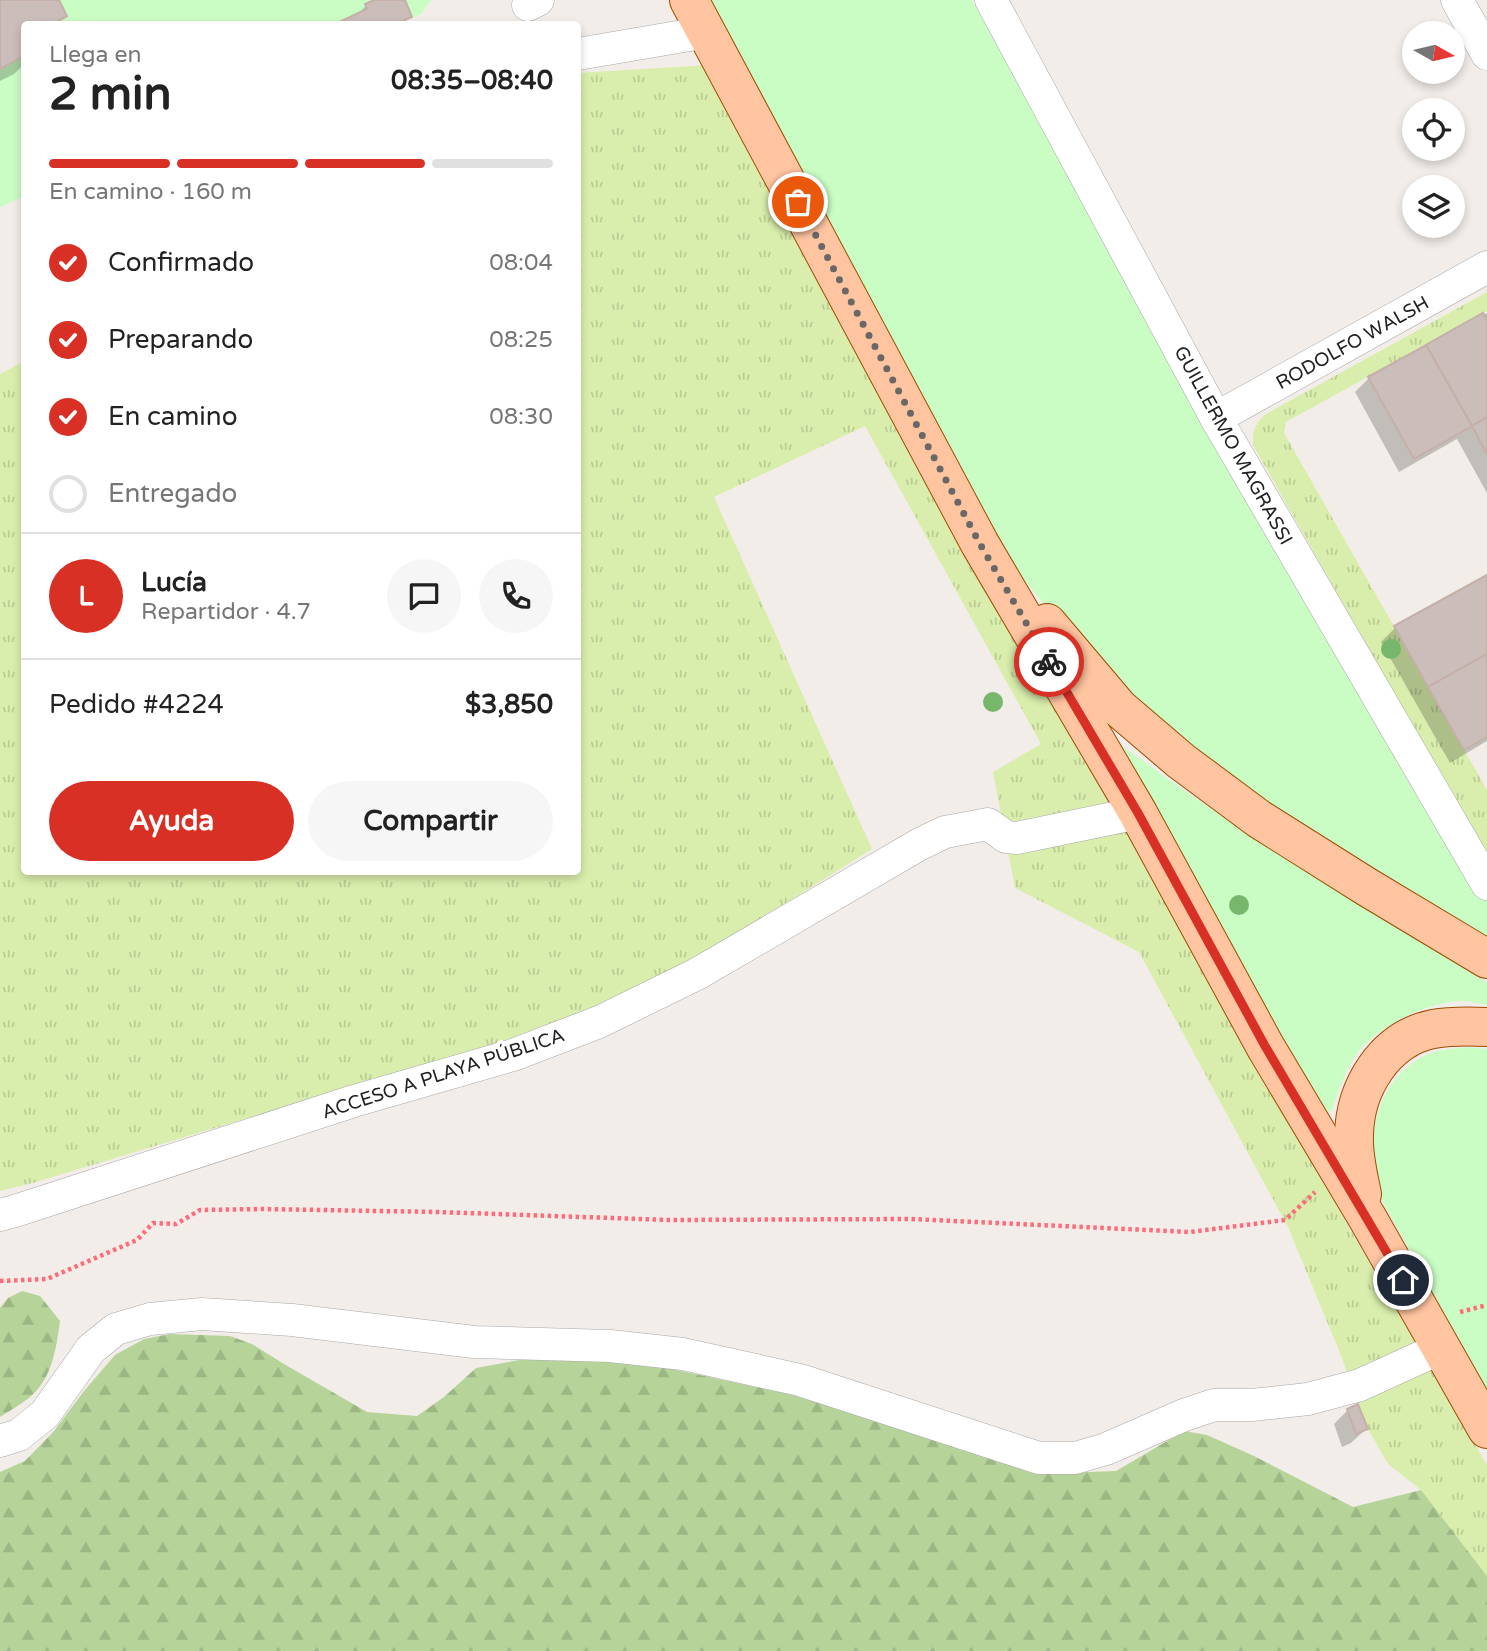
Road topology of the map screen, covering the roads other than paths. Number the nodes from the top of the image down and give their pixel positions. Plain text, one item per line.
1 (990, 0) edge
2 (1457, 0) edge
3 (698, 16) edge
4 (581, 53) edge
5 (1487, 54) edge
6 (1487, 267) edge
7 (1216, 418) junction
8 (980, 544) junction
9 (1138, 813) junction
10 (1487, 884) edge
11 (1487, 959) edge
12 (1487, 1027) edge
13 (0, 1215) edge
14 (1368, 1219) junction
15 (1441, 1348) junction
16 (1487, 1429) edge
17 (0, 1441) edge

1 - 7 street, GUILLERMO MAGRASSI
2 - 5 street
3 - 4 street
3 - 8 main road
6 - 7 street, RODOLFO WALSH
7 - 10 street, GUILLERMO MAGRASSI
8 - 9 main road
8 - 11 main road
9 - 13 street, ACCESO A PLAYA PÚBLICA
9 - 14 main road
12 - 14 main road
14 - 15 main road
15 - 16 main road
15 - 17 street

